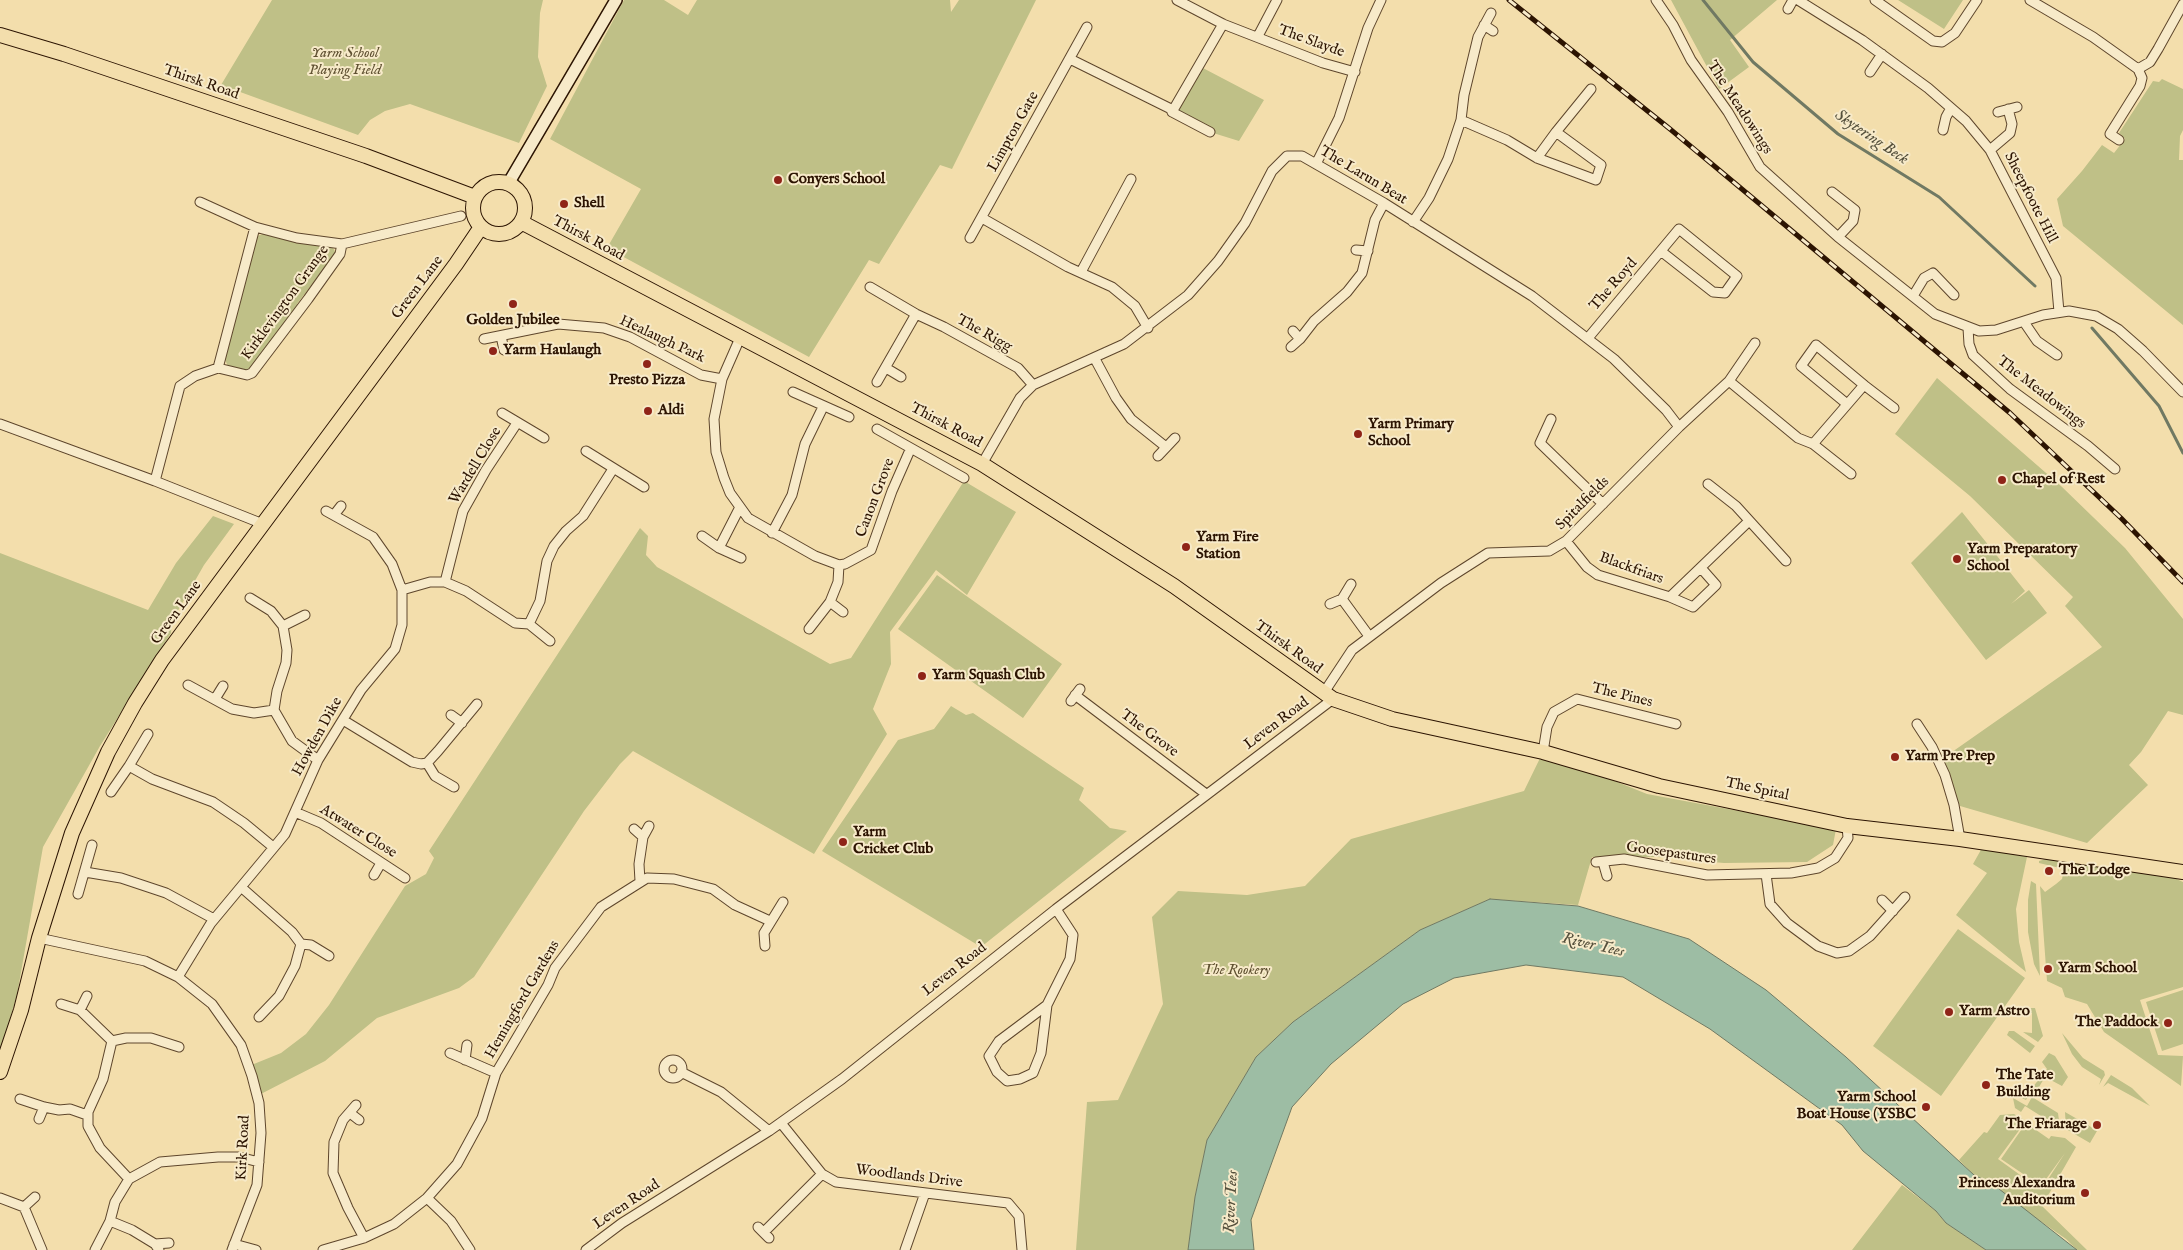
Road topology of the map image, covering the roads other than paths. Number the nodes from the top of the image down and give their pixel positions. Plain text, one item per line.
1 (616, 0) edge
2 (1177, 0) edge
3 (1277, 0) edge
4 (1381, 0) edge
5 (1656, 0) edge
6 (1792, 0) edge
7 (1798, 0) edge
8 (1875, 0) edge
9 (1977, 0) edge
10 (2030, 0) edge
11 (2183, 4) edge
12 (1788, 9) dead end
13 (1491, 13) dead end
14 (1224, 24) junction
15 (1484, 25) junction
16 (1087, 27) dead end
17 (1493, 31) dead end
18 (0, 34) edge
19 (1258, 36) junction
20 (1882, 54) junction
21 (1070, 59) junction
22 (2138, 69) junction
23 (1355, 72) junction
24 (1870, 72) dead end
25 (1591, 89) dead end
26 (1951, 108) junction
27 (1172, 112) junction
28 (1998, 112) dead end
29 (1461, 120) junction
30 (1943, 130) dead end
31 (1210, 132) dead end
32 (1556, 132) junction
33 (2119, 140) dead end
34 (1990, 150) junction
35 (1537, 158) junction
36 (1316, 164) junction
37 (1131, 179) dead end
38 (508, 184) junction
39 (1832, 192) dead end
40 (475, 198) junction
41 (200, 202) dead end
42 (1384, 203) junction
43 (461, 216) dead end
44 (982, 218) junction
45 (521, 222) junction
46 (1413, 222) junction
47 (255, 227) junction
48 (481, 227) junction
49 (1838, 237) junction
50 (970, 238) dead end
51 (342, 244) junction
52 (1356, 250) dead end
53 (1368, 251) junction
54 (1662, 252) junction
55 (1081, 272) junction
56 (870, 287) dead end
57 (1954, 295) dead end
58 (1913, 296) junction
59 (2060, 312) junction
60 (916, 314) junction
61 (2024, 322) junction
62 (1148, 328) junction
63 (1968, 328) junction
64 (1293, 331) dead end
65 (501, 336) junction
66 (740, 338) junction
67 (1588, 338) junction
68 (484, 339) dead end
69 (1300, 339) junction
70 (1755, 344) dead end
71 (1291, 347) dead end
72 (504, 350) dead end
73 (2057, 355) dead end
74 (1095, 359) junction
75 (218, 368) junction
76 (886, 368) junction
77 (901, 377) dead end
78 (722, 379) junction
79 (1728, 381) junction
80 (877, 382) dead end
81 (1033, 385) junction
82 (1864, 385) junction
83 (794, 392) dead end
84 (2183, 392) edge
85 (1847, 404) junction
86 (823, 407) junction
87 (1894, 408) dead end
88 (502, 413) dead end
89 (849, 418) dead end
90 (1550, 419) dead end
91 (517, 423) junction
92 (0, 424) edge
93 (1679, 427) junction
94 (877, 429) dead end
95 (544, 438) dead end
96 (1175, 438) dead end
97 (1813, 444) junction
98 (1166, 447) junction
99 (910, 450) junction
100 (586, 451) dead end
101 (1158, 456) dead end
102 (982, 464) junction
103 (614, 469) junction
104 (2115, 469) dead end
105 (1852, 474) dead end
106 (964, 478) dead end
107 (155, 481) junction
108 (1708, 484) dead end
109 (644, 487) dead end
110 (1603, 504) junction
111 (341, 506) dead end
112 (740, 508) junction
113 (1749, 521) junction
114 (263, 524) junction
115 (772, 533) junction
116 (702, 536) dead end
117 (1566, 541) junction
118 (719, 548) junction
119 (742, 558) dead end
120 (1786, 562) dead end
121 (839, 564) junction
122 (1701, 568) junction
123 (445, 582) junction
124 (1351, 584) dead end
125 (402, 590) junction
126 (1670, 597) junction
127 (250, 598) dead end
128 (1342, 599) junction
129 (830, 602) junction
130 (1330, 604) dead end
131 (843, 612) dead end
132 (305, 616) dead end
133 (529, 624) junction
134 (283, 626) junction
135 (809, 629) dead end
136 (1369, 636) junction
137 (550, 641) dead end
138 (188, 685) dead end
139 (223, 686) dead end
140 (1075, 695) dead end
141 (1328, 696) junction
142 (215, 700) junction
143 (477, 704) dead end
144 (274, 710) junction
145 (451, 715) dead end
146 (343, 720) junction
147 (462, 723) junction
148 (1917, 724) dead end
149 (1666, 733) dead end
150 (148, 734) dead end
151 (1543, 752) junction
152 (318, 760) junction
153 (427, 763) junction
154 (129, 766) junction
155 (454, 787) dead end
156 (111, 792) dead end
157 (1206, 794) junction
158 (295, 812) junction
159 (650, 826) dead end
160 (1847, 826) junction
161 (634, 829) dead end
162 (643, 838) junction
163 (1960, 839) junction
164 (92, 844) dead end
165 (273, 847) junction
166 (381, 863) junction
167 (85, 872) junction
168 (2183, 872) edge
169 (374, 874) dead end
170 (1766, 874) junction
171 (1607, 876) dead end
172 (404, 878) dead end
173 (640, 881) junction
174 (241, 887) junction
175 (78, 894) dead end
176 (1905, 897) dead end
177 (1882, 900) dead end
178 (783, 902) dead end
179 (1056, 909) junction
180 (1893, 910) junction
181 (214, 919) junction
182 (770, 921) junction
183 (39, 938) junction
184 (302, 944) junction
185 (765, 946) dead end
186 (329, 956) dead end
187 (178, 977) junction
188 (87, 996) dead end
189 (61, 1004) dead end
190 (1047, 1005) junction
191 (80, 1010) junction
192 (259, 1017) dead end
193 (112, 1041) junction
194 (467, 1045) dead end
195 (179, 1047) dead end
196 (450, 1053) dead end
197 (465, 1060) junction
198 (0, 1072) edge
199 (681, 1072) dead end
200 (496, 1073) junction
201 (20, 1099) dead end
202 (356, 1104) dead end
203 (44, 1107) junction
204 (350, 1113) junction
205 (87, 1115) junction
206 (39, 1119) dead end
207 (359, 1120) dead end
208 (781, 1123) junction
209 (769, 1131) junction
210 (259, 1162) junction
211 (822, 1174) junction
212 (129, 1179) junction
213 (925, 1193) junction
214 (35, 1197) dead end
215 (0, 1198) edge
216 (427, 1198) junction
217 (24, 1207) junction
218 (110, 1221) junction
219 (763, 1232) dead end
220 (364, 1238) junction
221 (169, 1243) dead end
222 (157, 1247) edge
223 (233, 1247) edge
224 (42, 1250) edge
225 (95, 1250) edge
226 (256, 1250) edge
227 (323, 1250) edge
228 (470, 1250) edge
229 (586, 1250) edge
230 (905, 1250) edge
231 (1022, 1250) edge

1 - 38 main road
2 - 14 street, The Slayde
3 - 19 street, The Slayde
4 - 23 street, The Slayde
5 - 49 street, The Meadowings
6 - 12 street
7 - 20 street, Sheepfoote Hill
8 - 9 street
10 - 22 street
11 - 22 street
13 - 15 street
14 - 19 street, The Slayde
14 - 27 street
15 - 17 street
15 - 29 street
16 - 21 street, Limpton Gate
18 - 40 main road, Thirsk Road
19 - 23 street, The Slayde
20 - 24 street
20 - 26 street, Sheepfoote Hill
21 - 27 street
21 - 44 street, Limpton Gate
22 - 33 street
23 - 36 street, The Slayde
25 - 32 street
26 - 30 street
26 - 34 street, Sheepfoote Hill
27 - 31 street
28 - 34 street
29 - 35 street
29 - 46 street
32 - 35 street
32 - 35 street
34 - 59 street, Sheepfoote Hill
36 - 42 street, The Larun Beat
36 - 62 street, The Larun Beat
37 - 55 street
38 - 40 main road
38 - 45 main road
39 - 49 street
40 - 48 main road
41 - 47 street, Kirklevington Grange
42 - 46 street, The Larun Beat
42 - 53 street
43 - 51 street, Kirklevington Grange
44 - 50 street, Limpton Gate
44 - 55 street
45 - 48 main road
45 - 66 main road, Thirsk Road
46 - 67 street, The Larun Beat
47 - 51 street, Kirklevington Grange
47 - 75 street, Kirklevington Grange
48 - 114 main road, Green Lane
49 - 58 street, The Meadowings
51 - 75 street, Kirklevington Grange
52 - 53 street
53 - 69 street
54 - 54 street, The Royd
54 - 67 street, The Royd
55 - 62 street
56 - 60 street, The Rigg
57 - 58 street
58 - 63 street, The Meadowings
59 - 61 street, The Meadowings
59 - 84 street, The Meadowings
60 - 76 street
60 - 81 street, The Rigg
61 - 63 street, The Meadowings
61 - 73 street
62 - 74 street, The Larun Beat
63 - 104 street, The Meadowings
64 - 69 street
65 - 68 street, Healaugh Park
65 - 72 street
65 - 78 street, Healaugh Park
66 - 78 street
66 - 102 main road, Thirsk Road
67 - 93 street, The Larun Beat
69 - 71 street
70 - 79 street, Spitalfields
74 - 81 street, The Larun Beat
74 - 98 street
75 - 107 street
76 - 77 street
76 - 80 street
78 - 112 street
79 - 93 street, Spitalfields
79 - 97 street
81 - 102 street, The Larun Beat
82 - 85 street
82 - 85 street
82 - 87 street
83 - 86 street
85 - 97 street
86 - 89 street
86 - 115 street
88 - 91 street, Wardell Close
90 - 110 street
91 - 95 street, Wardell Close
91 - 123 street, Wardell Close
92 - 107 street
93 - 110 street, Spitalfields
94 - 99 street, Canon Grove
96 - 98 street
97 - 105 street
98 - 101 street
99 - 106 street, Canon Grove
99 - 121 street, Canon Grove
100 - 103 street
102 - 141 main road, Thirsk Road
103 - 109 street
103 - 133 street
107 - 114 street
108 - 113 street
110 - 117 street, Spitalfields
111 - 125 street, Howden Dike
112 - 115 street
112 - 118 street
113 - 120 street
113 - 122 street, Blackfriars
114 - 183 main road, Green Lane
115 - 121 street
116 - 118 street
117 - 126 street, Blackfriars
117 - 136 street, Spitalfields
118 - 119 street
121 - 129 street
122 - 126 street, Blackfriars
122 - 126 street, Blackfriars
123 - 125 street
123 - 133 street
124 - 128 street
125 - 146 street, Howden Dike
127 - 134 street
128 - 130 street
128 - 136 street
129 - 131 street
129 - 135 street
132 - 134 street
133 - 137 street
134 - 144 street
136 - 141 street, Spitalfields
138 - 142 street
139 - 142 street
140 - 157 street, The Grove
141 - 151 main road, The Spital
141 - 157 street, Leven Road
142 - 144 street
143 - 147 street
144 - 152 street
145 - 147 street
146 - 152 street, Howden Dike
146 - 153 street
147 - 153 street
148 - 163 street
149 - 151 street, The Pines
150 - 154 street
151 - 160 main road, The Spital
152 - 158 street, Howden Dike
153 - 155 street
154 - 156 street
154 - 165 street
157 - 179 street, Leven Road
158 - 165 street, Howden Dike
158 - 166 street, Atwater Close
159 - 162 street
160 - 163 main road, The Spital
160 - 170 street, Goosepastures
161 - 162 street
162 - 173 street
163 - 168 main road, The Spital
164 - 167 street
165 - 174 street, Howden Dike
166 - 169 street
166 - 172 street, Atwater Close
167 - 175 street
167 - 181 street
170 - 171 street, Goosepastures
170 - 180 street
173 - 182 street, Hemingford Gardens
173 - 200 street, Hemingford Gardens
174 - 181 street, Howden Dike
174 - 184 street
176 - 180 street
177 - 180 street
178 - 182 street
179 - 190 street
179 - 208 street, Leven Road
181 - 187 street, Howden Dike
182 - 185 street
183 - 187 street, Kirk Road
183 - 198 main road, Green Lane
184 - 186 street
184 - 192 street
187 - 210 street, Kirk Road
188 - 191 street
189 - 191 street
190 - 190 street
191 - 193 street
193 - 195 street
193 - 205 street
194 - 197 street, Hemingford Gardens
196 - 197 street, Hemingford Gardens
197 - 200 street, Hemingford Gardens
199 - 209 street
200 - 216 street, Hemingford Gardens
201 - 203 street
202 - 204 street
203 - 205 street
203 - 206 street
204 - 207 street
204 - 220 street
205 - 212 street
208 - 209 street, Leven Road
208 - 211 street, Woodlands Drive
209 - 229 street, Leven Road
210 - 212 street
210 - 223 street, Kirk Road
211 - 213 street, Woodlands Drive
211 - 219 street
212 - 218 street
213 - 230 street
213 - 231 street, Woodlands Drive
214 - 217 street
215 - 217 street
216 - 220 street, Hemingford Gardens
216 - 228 street
217 - 224 street
218 - 222 street
218 - 225 street
220 - 227 street, Hemingford Gardens
221 - 222 street
223 - 226 street

